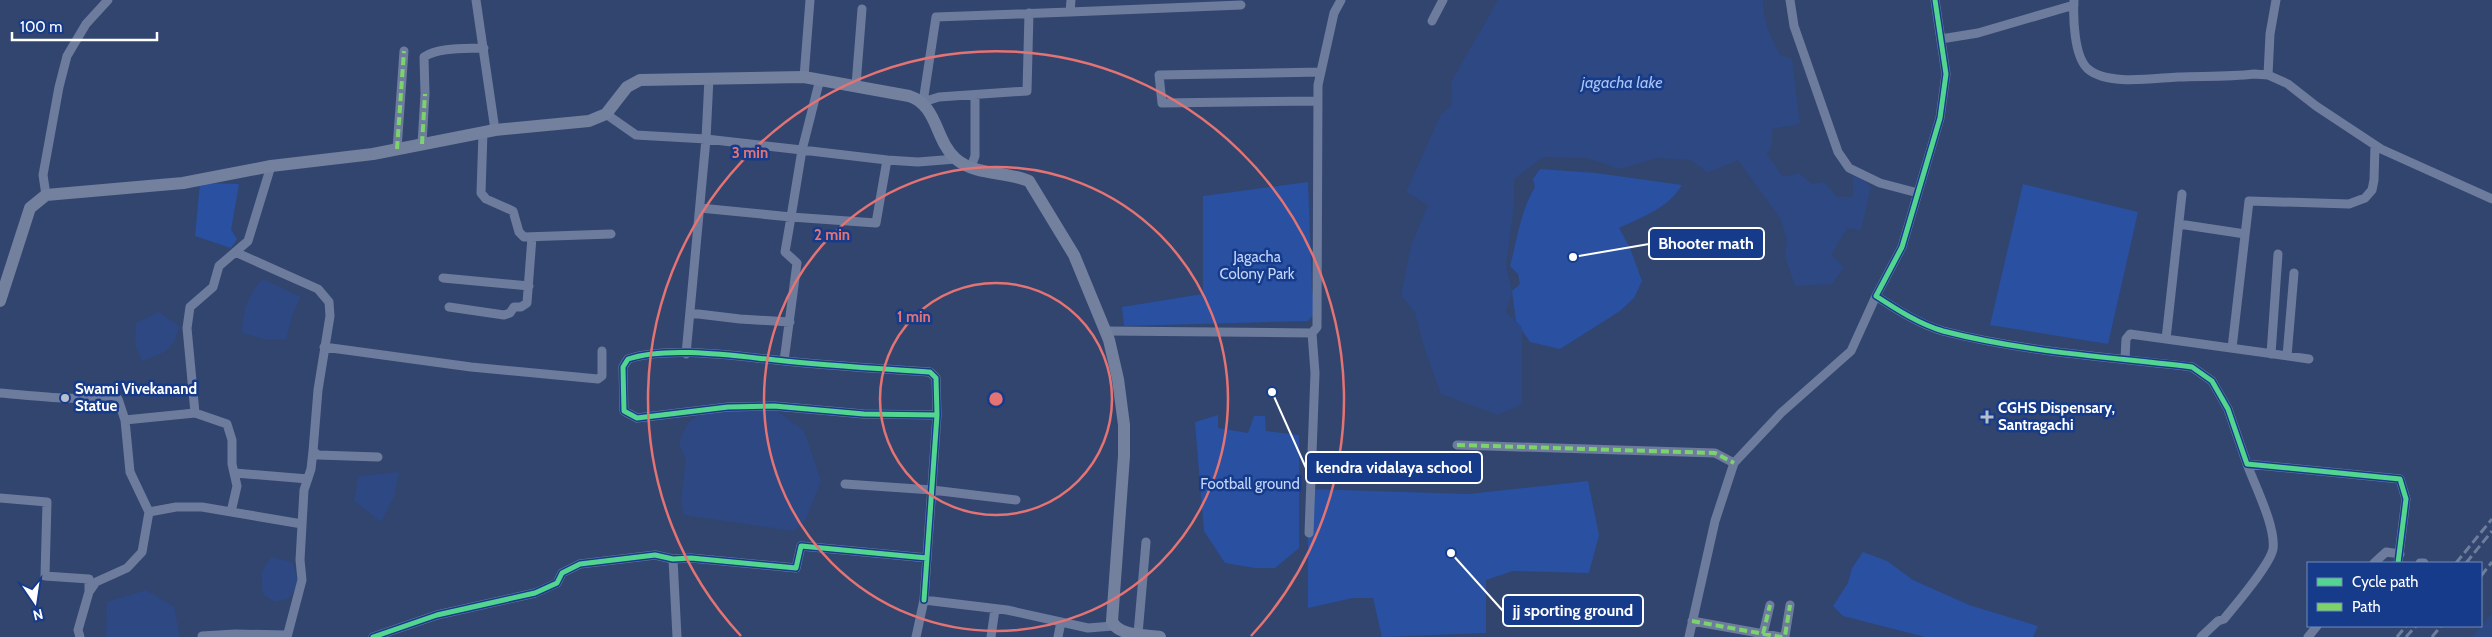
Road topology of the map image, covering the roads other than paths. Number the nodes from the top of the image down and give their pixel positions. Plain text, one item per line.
1 (108, 0) edge
2 (476, 0) edge
3 (810, 0) edge
4 (1071, 0) edge
5 (1341, 0) edge
6 (1443, 0) edge
7 (1790, 0) edge
8 (1935, 0) edge
9 (2276, 0) edge
10 (2074, 3) edge
11 (1241, 5) dead end
12 (862, 9) dead end
13 (1070, 12) junction
14 (1029, 13) junction
15 (1432, 21) dead end
16 (1941, 39) junction
17 (484, 48) junction
18 (404, 51) dead end
19 (1321, 72) junction
20 (2268, 76) junction
21 (804, 77) junction
22 (708, 78) junction
23 (820, 79) junction
24 (856, 85) junction
25 (976, 95) junction
26 (1318, 101) junction
27 (923, 102) junction
28 (606, 114) junction
29 (489, 131) junction
30 (706, 139) junction
31 (422, 144) junction
32 (2375, 145) junction
33 (397, 149) junction
34 (802, 150) junction
35 (956, 159) junction
36 (887, 160) junction
37 (271, 166) junction
38 (971, 167) junction
39 (1918, 193) junction
40 (46, 194) junction
41 (2182, 194) dead end
42 (2492, 199) edge
43 (700, 208) junction
44 (791, 217) junction
45 (2179, 224) junction
46 (611, 234) dead end
47 (2245, 234) junction
48 (532, 236) junction
49 (235, 252) junction
50 (2278, 254) dead end
51 (2294, 273) dead end
52 (442, 278) dead end
53 (529, 286) junction
54 (1876, 296) junction
55 (0, 301) edge
56 (449, 307) dead end
57 (690, 313) junction
58 (790, 322) junction
59 (1106, 331) junction
60 (1312, 333) junction
61 (2166, 339) junction
62 (324, 347) junction
63 (2232, 348) junction
64 (602, 350) dead end
65 (686, 354) junction
66 (2271, 354) junction
67 (2286, 356) junction
68 (2124, 358) junction
69 (2309, 359) dead end
70 (784, 361) junction
71 (0, 393) edge
72 (195, 413) junction
73 (937, 415) junction
74 (125, 420) junction
75 (1457, 445) dead end
76 (313, 451) junction
77 (378, 457) dead end
78 (1734, 464) junction
79 (2247, 464) junction
80 (236, 473) junction
81 (308, 479) junction
82 (845, 484) dead end
83 (932, 490) junction
84 (0, 498) edge
85 (1016, 500) dead end
86 (149, 512) junction
87 (231, 512) junction
88 (302, 524) junction
89 (1309, 533) dead end
90 (1146, 542) dead end
91 (927, 558) junction
92 (673, 559) junction
93 (2399, 559) edge
94 (2375, 562) edge
95 (89, 592) junction
96 (924, 600) junction
97 (1770, 605) dead end
98 (1790, 605) dead end
99 (994, 609) junction
100 (1061, 622) junction
101 (1692, 622) junction
102 (1114, 626) junction
103 (2316, 627) edge
104 (1138, 634) junction
105 (1763, 634) junction
106 (202, 636) edge
107 (287, 636) edge
108 (80, 637) edge
109 (373, 637) edge
110 (677, 637) edge
111 (916, 637) edge
112 (991, 637) edge
113 (1058, 637) edge
114 (1160, 637) edge
115 (1689, 637) edge
116 (2202, 637) edge
117 (2308, 637) edge

1 - 40 street
2 - 17 street
3 - 21 street
4 - 13 street
5 - 19 street
6 - 15 street
7 - 39 street
8 - 16 street
9 - 20 street
10 - 16 street
10 - 20 street
11 - 13 street
12 - 24 street
13 - 14 street
14 - 25 street
14 - 27 street
16 - 39 street
17 - 29 street
17 - 31 street
18 - 33 street
19 - 26 street
19 - 26 street
20 - 32 street
21 - 22 main road
21 - 23 main road
22 - 28 main road
22 - 30 street
23 - 24 main road
23 - 34 street
24 - 27 main road
25 - 27 street
25 - 38 street
26 - 60 street
27 - 35 main road
28 - 29 main road
28 - 30 street
29 - 31 main road
29 - 48 street
30 - 34 street
30 - 43 street
31 - 33 main road
32 - 42 street
32 - 47 street
33 - 37 main road
34 - 36 street
34 - 44 street
35 - 36 street
35 - 38 main road
36 - 44 street
37 - 40 main road
37 - 49 street
38 - 59 main road
39 - 54 street
40 - 55 main road
41 - 45 street
43 - 44 street
43 - 57 street
44 - 58 street
45 - 47 street
45 - 61 street
46 - 48 street
47 - 63 street
48 - 53 street
49 - 62 street
49 - 72 street
50 - 66 street
51 - 67 street
52 - 53 street
53 - 56 street
54 - 68 street
54 - 78 street
57 - 58 street
57 - 65 street
58 - 70 street
59 - 60 street
59 - 102 main road
60 - 89 street
61 - 63 street
61 - 68 street
62 - 64 street
62 - 76 street
63 - 66 street
65 - 70 street
65 - 73 street
66 - 67 street
67 - 69 street
68 - 79 street
70 - 73 street
71 - 74 street
72 - 74 street
72 - 80 street
73 - 83 street
74 - 86 street
75 - 78 street
76 - 77 street
76 - 81 street
78 - 101 street
79 - 93 street
79 - 116 street
80 - 81 street
80 - 87 street
81 - 88 street
82 - 83 street
83 - 85 street
83 - 91 street
84 - 95 street
86 - 87 street
86 - 95 street
87 - 88 street
88 - 107 street
90 - 104 street
91 - 92 street
91 - 96 street
92 - 109 street
92 - 110 street
93 - 94 street
95 - 108 street
96 - 99 street
96 - 111 street
97 - 105 street
98 - 105 street
99 - 100 street
99 - 112 street
100 - 102 street
100 - 113 street
101 - 105 street
101 - 115 street
102 - 104 main road
103 - 117 street
104 - 114 main road
106 - 107 street

